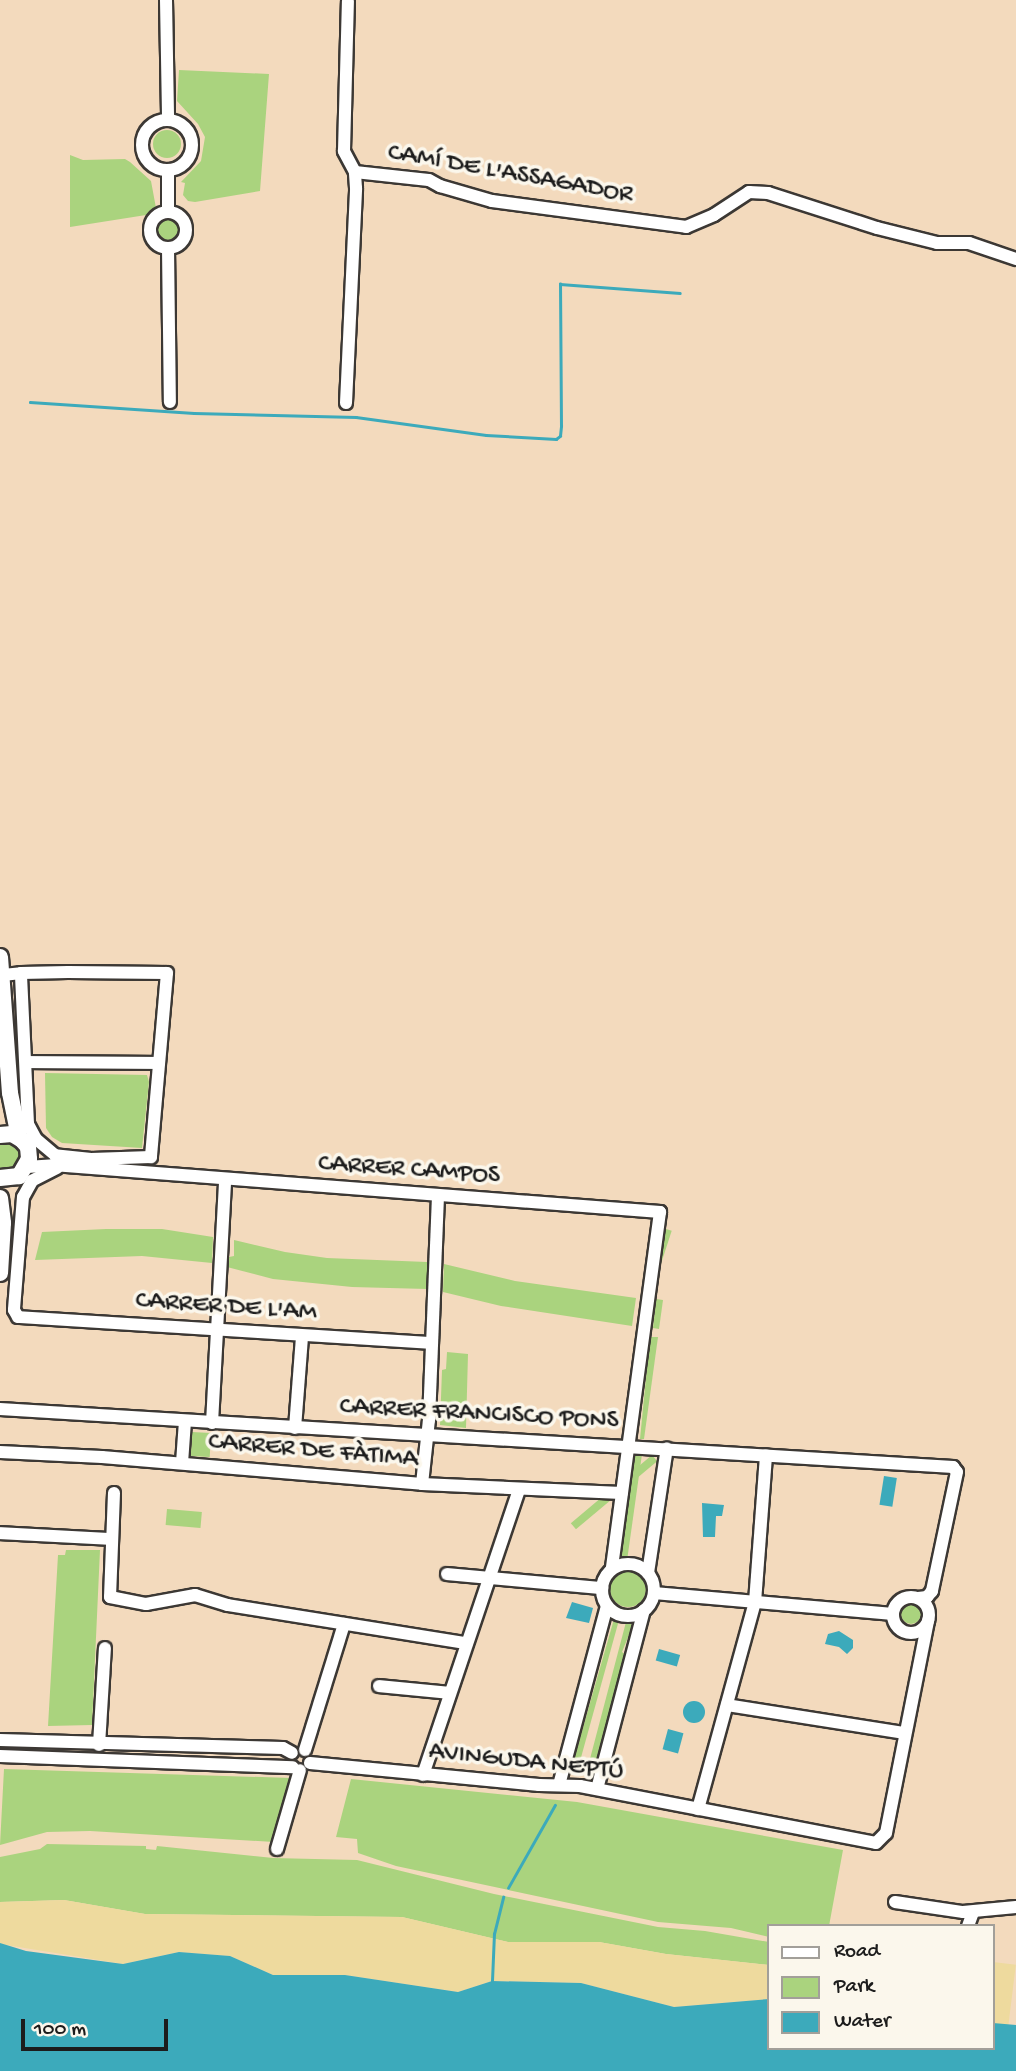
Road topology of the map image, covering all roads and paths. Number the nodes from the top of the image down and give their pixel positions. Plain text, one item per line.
1 (166, 0) edge
2 (348, 1) edge
3 (168, 119) junction
4 (168, 170) junction
5 (355, 172) junction
6 (168, 212) junction
7 (169, 248) junction
8 (1016, 259) edge
9 (170, 402) dead end
10 (346, 403) dead end
11 (0, 957) edge
12 (21, 973) junction
13 (3, 975) junction
14 (26, 1062) junction
15 (159, 1063) junction
16 (7, 1082) edge
17 (0, 1132) edge
18 (19, 1137) junction
19 (91, 1158) junction
20 (58, 1160) junction
21 (18, 1169) edge
22 (154, 1175) junction
23 (225, 1181) junction
24 (438, 1196) junction
25 (0, 1198) edge
26 (3, 1223) junction
27 (0, 1273) edge
28 (218, 1330) junction
29 (302, 1336) junction
30 (432, 1343) junction
31 (0, 1409) edge
32 (185, 1422) junction
33 (212, 1423) junction
34 (295, 1428) junction
35 (428, 1436) junction
36 (629, 1446) junction
37 (667, 1448) junction
38 (0, 1452) edge
39 (766, 1455) junction
40 (182, 1463) junction
41 (422, 1484) junction
42 (519, 1490) junction
43 (114, 1493) dead end
44 (622, 1493) junction
45 (0, 1533) edge
46 (112, 1539) junction
47 (612, 1569) junction
48 (648, 1573) junction
49 (447, 1574) dead end
50 (488, 1577) junction
51 (602, 1588) junction
52 (654, 1593) junction
53 (918, 1598) junction
54 (755, 1602) junction
55 (607, 1606) junction
56 (644, 1610) junction
57 (893, 1614) junction
58 (928, 1621) junction
59 (344, 1624) junction
60 (915, 1632) junction
61 (466, 1643) junction
62 (105, 1648) dead end
63 (921, 1650) junction
64 (379, 1686) dead end
65 (450, 1693) junction
66 (727, 1705) junction
67 (904, 1733) junction
68 (0, 1740) edge
69 (99, 1745) junction
70 (305, 1750) junction
71 (292, 1753) junction
72 (0, 1756) edge
73 (301, 1767) junction
74 (423, 1775) junction
75 (559, 1785) junction
76 (597, 1789) junction
77 (698, 1809) junction
78 (277, 1849) dead end
79 (895, 1902) dead end
80 (1016, 1907) edge
81 (973, 1912) junction
82 (969, 1924) edge

1 - 3 street
2 - 5 street
3 - 4 street
3 - 4 street
4 - 6 street
5 - 8 street, CAMÍ DE L'ASSAGADOR
5 - 10 street
6 - 7 street
6 - 7 street
7 - 9 street
11 - 13 street
12 - 13 street
12 - 14 street
12 - 15 street
13 - 16 street
14 - 15 street
14 - 20 street
15 - 19 street
16 - 17 street
16 - 18 street
17 - 18 street
18 - 21 street
19 - 20 street
19 - 22 street
20 - 21 street
20 - 22 street
20 - 28 street, CARRER DE L'AM
21 - 26 street
22 - 23 street, CARRER CAMPOS
23 - 24 street, CARRER CAMPOS
23 - 28 street
24 - 30 street
24 - 36 street, CARRER CAMPOS
25 - 26 street
26 - 27 street
28 - 29 street, CARRER DE L'AM
28 - 33 street
29 - 30 street, CARRER DE L'AM
29 - 34 street
30 - 35 street
31 - 32 street, CARRER FRANCISCO PONS
32 - 33 street, CARRER FRANCISCO PONS
32 - 40 street
33 - 34 street, CARRER FRANCISCO PONS
34 - 35 street, CARRER FRANCISCO PONS
35 - 36 street, CARRER FRANCISCO PONS
35 - 41 street
36 - 37 street, CARRER FRANCISCO PONS
36 - 44 street
37 - 39 street, CARRER FRANCISCO PONS
37 - 48 street
38 - 40 street, CARRER DE FÀTIMA
39 - 53 street, CARRER FRANCISCO PONS
39 - 54 street
40 - 41 street, CARRER DE FÀTIMA
41 - 42 street, CARRER DE FÀTIMA
42 - 44 street, CARRER DE FÀTIMA
42 - 50 street
43 - 46 street
44 - 47 street
45 - 46 street
46 - 59 street
47 - 48 street
47 - 51 street
48 - 52 street
49 - 50 street
50 - 51 street
50 - 61 street
51 - 55 street
52 - 54 street
52 - 56 street
53 - 57 street
53 - 58 street
54 - 57 street
54 - 66 street
55 - 56 street
55 - 75 street
56 - 76 street
57 - 60 street
58 - 60 street
58 - 63 street
59 - 61 street
59 - 70 street
60 - 63 street
61 - 65 street
62 - 69 street
63 - 67 street
64 - 65 street
65 - 74 street
66 - 67 street
66 - 77 street
67 - 77 street, AVINGUDA NEPTÚ
68 - 69 street
69 - 71 street
70 - 71 street
70 - 73 street
71 - 73 street
72 - 73 street, AVINGUDA NEPTÚ
73 - 74 street, AVINGUDA NEPTÚ
73 - 78 street
74 - 75 street, AVINGUDA NEPTÚ
75 - 76 street, AVINGUDA NEPTÚ
76 - 77 street, AVINGUDA NEPTÚ
79 - 81 street
80 - 81 street
81 - 82 street

